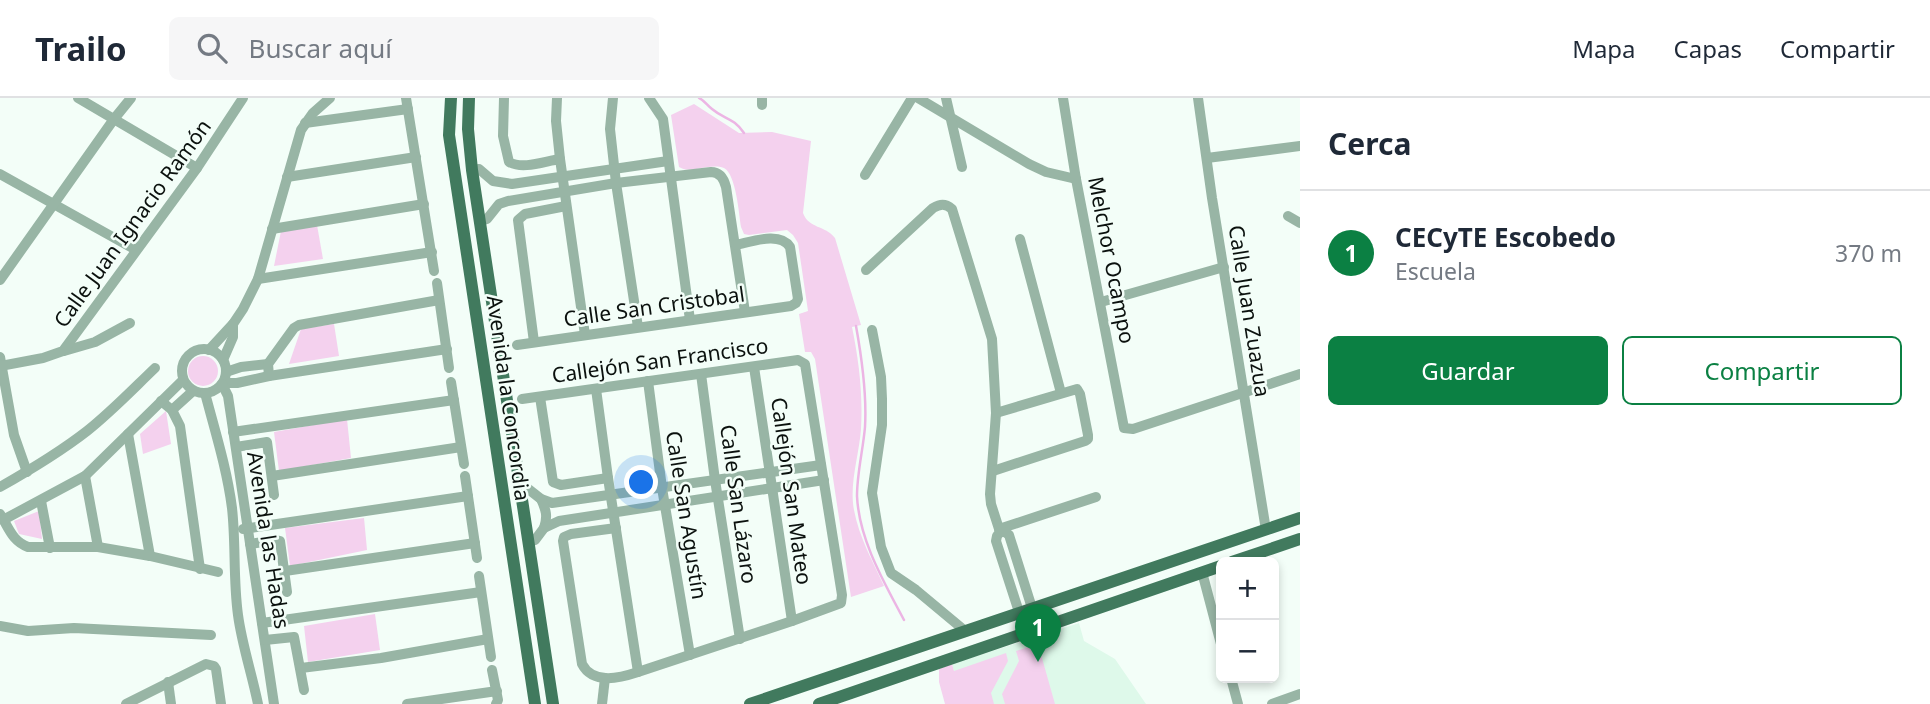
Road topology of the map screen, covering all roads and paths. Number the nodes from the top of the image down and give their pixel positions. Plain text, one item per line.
1 (78, 98) edge
2 (131, 98) edge
3 (243, 98) edge
4 (330, 98) edge
5 (450, 98) edge
6 (469, 98) edge
7 (504, 98) edge
8 (557, 98) edge
9 (612, 98) edge
10 (649, 98) edge
11 (912, 98) edge
12 (918, 98) edge
13 (946, 98) edge
14 (1063, 98) edge
15 (1198, 98) edge
16 (407, 104) edge
17 (950, 116) junction
18 (114, 119) junction
19 (305, 123) junction
20 (1300, 146) edge
21 (416, 157) junction
22 (1207, 158) junction
23 (560, 159) junction
24 (668, 161) junction
25 (962, 167) dead end
26 (197, 168) junction
27 (614, 168) junction
28 (472, 170) junction
29 (456, 173) junction
30 (0, 174) edge
31 (562, 176) junction
32 (865, 176) dead end
33 (287, 177) junction
34 (670, 177) junction
35 (543, 179) junction
36 (1076, 180) junction
37 (494, 181) junction
38 (523, 182) junction
39 (616, 183) junction
40 (564, 191) junction
41 (546, 194) junction
42 (526, 198) junction
43 (54, 204) junction
44 (424, 204) junction
45 (499, 204) junction
46 (566, 206) junction
47 (1288, 216) dead end
48 (480, 221) junction
49 (464, 223) junction
50 (1300, 223) edge
51 (272, 229) junction
52 (1020, 239) dead end
53 (736, 245) junction
54 (136, 250) junction
55 (432, 252) junction
56 (1224, 267) junction
57 (866, 270) dead end
58 (435, 271) dead end
59 (258, 279) junction
60 (0, 280) edge
61 (437, 283) dead end
62 (439, 300) junction
63 (1101, 302) junction
64 (745, 312) junction
65 (690, 320) junction
66 (130, 323) dead end
67 (233, 324) junction
68 (638, 327) junction
69 (872, 330) dead end
70 (585, 335) junction
71 (534, 342) junction
72 (517, 345) dead end
73 (209, 349) junction
74 (447, 349) junction
75 (63, 351) junction
76 (223, 360) junction
77 (0, 363) edge
78 (268, 364) junction
79 (754, 367) junction
80 (155, 368) dead end
81 (449, 368) dead end
82 (701, 374) junction
83 (1300, 374) edge
84 (269, 376) junction
85 (224, 379) junction
86 (183, 380) junction
87 (648, 381) junction
88 (451, 382) dead end
89 (596, 389) junction
90 (193, 391) junction
91 (1245, 392) junction
92 (205, 393) junction
93 (1061, 393) junction
94 (540, 397) junction
95 (522, 399) dead end
96 (454, 400) junction
97 (161, 401) junction
98 (172, 411) junction
99 (996, 413) junction
100 (233, 432) junction
101 (128, 434) junction
102 (236, 447) junction
103 (461, 447) junction
104 (464, 464) dead end
105 (821, 466) junction
106 (993, 471) junction
107 (27, 472) junction
108 (770, 473) junction
109 (272, 476) junction
110 (465, 476) dead end
111 (85, 477) junction
112 (608, 478) junction
113 (715, 480) junction
114 (824, 480) junction
115 (0, 487) edge
116 (662, 488) junction
117 (772, 488) junction
118 (520, 490) junction
119 (503, 492) junction
120 (274, 495) dead end
121 (717, 495) junction
122 (468, 496) junction
123 (611, 496) junction
124 (1096, 497) dead end
125 (541, 499) junction
126 (41, 501) junction
127 (571, 501) junction
128 (665, 503) junction
129 (613, 511) junction
130 (2, 517) edge
131 (573, 518) junction
132 (1300, 518) edge
133 (248, 528) junction
134 (544, 528) junction
135 (616, 528) junction
136 (234, 530) junction
137 (999, 530) junction
138 (1266, 530) junction
139 (1300, 539) edge
140 (475, 542) junction
141 (529, 542) junction
142 (250, 544) junction
143 (511, 545) junction
144 (98, 547) junction
145 (50, 548) junction
146 (1014, 553) junction
147 (150, 556) junction
148 (1247, 557) edge
149 (477, 558) dead end
150 (1002, 558) junction
151 (1216, 568) edge
152 (200, 569) junction
153 (285, 571) junction
154 (218, 572) dead end
155 (1202, 572) junction
156 (479, 576) dead end
157 (287, 592) dead end
158 (481, 592) junction
159 (1032, 608) junction
160 (1019, 612) junction
161 (792, 621) junction
162 (262, 623) junction
163 (1216, 624) edge
164 (0, 626) edge
165 (964, 630) junction
166 (211, 635) dead end
167 (488, 639) junction
168 (740, 639) junction
169 (265, 640) junction
170 (690, 655) junction
171 (491, 657) dead end
172 (301, 668) junction
173 (548, 668) junction
174 (492, 670) dead end
175 (530, 671) junction
176 (638, 672) junction
177 (605, 678) junction
178 (168, 682) junction
179 (1232, 683) edge
180 (304, 690) dead end
181 (497, 691) junction
182 (1300, 694) edge
183 (126, 704) edge
184 (171, 704) edge
185 (221, 704) edge
186 (258, 704) edge
187 (274, 704) edge
188 (407, 704) edge
189 (496, 704) edge
190 (535, 704) edge
191 (553, 704) edge
192 (602, 704) edge
193 (750, 704) edge
194 (818, 704) edge
195 (1238, 704) edge
196 (1272, 704) edge

1 - 18 street
2 - 18 street
3 - 26 street, Calle Juan Ignacio Ramón
4 - 19 street
5 - 29 main road, Avenida la Concordia
6 - 28 main road, Avenida la Concordia
7 - 23 street
8 - 23 street
9 - 27 street
10 - 24 street
11 - 32 street
12 - 17 street
13 - 17 street
14 - 36 street, Melchor Ocampo
15 - 22 street, Calle Juan Zuazua
16 - 19 street
16 - 21 street
17 - 25 street
17 - 36 street
18 - 26 street
18 - 43 street
19 - 33 street
20 - 22 street
21 - 33 street
21 - 44 street
22 - 56 street, Calle Juan Zuazua
23 - 31 street
24 - 27 street
24 - 34 street
26 - 54 street, Calle Juan Ignacio Ramón
27 - 31 street
27 - 39 street
28 - 29 main road
28 - 37 street
28 - 48 main road, Avenida la Concordia
29 - 49 main road, Avenida la Concordia
30 - 43 street
31 - 35 street
31 - 40 street
33 - 51 street
34 - 39 street
34 - 53 street
34 - 65 street
35 - 38 street
35 - 41 street
36 - 63 street, Melchor Ocampo
37 - 38 street
37 - 45 street
38 - 42 street
39 - 40 street
39 - 68 street
40 - 41 street
40 - 46 street
41 - 42 street
42 - 45 street
43 - 54 street
43 - 60 street
44 - 51 street
44 - 55 street
45 - 48 street
46 - 70 street
46 - 71 street
47 - 50 street
48 - 49 main road
48 - 118 main road, Avenida la Concordia
49 - 119 main road, Avenida la Concordia
51 - 59 street
52 - 93 street
53 - 64 street
53 - 64 street, Calle San Cristobal
54 - 75 street, Calle Juan Ignacio Ramón
55 - 58 street
55 - 59 street
56 - 63 street
56 - 91 street, Calle Juan Zuazua
57 - 99 street
59 - 67 street
61 - 62 street
62 - 74 street
62 - 78 street
63 - 91 street, Melchor Ocampo
64 - 65 street, Calle San Cristobal
65 - 68 street, Calle San Cristobal
66 - 75 street
67 - 73 street
67 - 76 street
68 - 70 street, Calle San Cristobal
69 - 165 street
70 - 71 street, Calle San Cristobal
71 - 72 street, Calle San Cristobal
73 - 76 street
73 - 86 street
74 - 81 street
74 - 84 street
75 - 77 street, Calle Juan Ignacio Ramón
76 - 85 street, Avenida las Hadas
77 - 107 street
78 - 84 street
78 - 85 street
79 - 82 street, Callejón San Francisco
79 - 105 street, Callejón San Francisco
79 - 108 street, Callejón San Mateo
80 - 107 street
82 - 87 street, Callejón San Francisco
82 - 113 street, Calle San Lázaro
83 - 91 street
84 - 85 street
85 - 92 street
85 - 100 street, Avenida las Hadas
86 - 90 street
86 - 97 street
87 - 89 street, Callejón San Francisco
87 - 116 street, Calle San Agustín
88 - 96 street
89 - 94 street, Callejón San Francisco
89 - 112 street
90 - 92 street
90 - 98 street
91 - 138 street, Calle Juan Zuazua
92 - 136 street, Avenida las Hadas
93 - 99 street
93 - 106 street
94 - 95 street, Callejón San Francisco
94 - 112 street
96 - 100 street
96 - 103 street
97 - 98 street
97 - 101 street
98 - 152 street
99 - 106 street
100 - 102 street, Avenida las Hadas
101 - 111 street
101 - 147 street
102 - 109 street
102 - 133 street, Avenida las Hadas
103 - 104 street
103 - 109 street
105 - 108 street
105 - 114 street
106 - 137 street
107 - 115 street
108 - 113 street
108 - 117 street, Callejón San Mateo
109 - 120 street
110 - 122 street
111 - 126 street
111 - 144 street
112 - 123 street
113 - 116 street
113 - 121 street, Calle San Lázaro
114 - 117 street
114 - 161 street
116 - 123 street
116 - 128 street, Calle San Agustín
117 - 121 street
117 - 161 street, Callejón San Mateo
118 - 119 main road
118 - 125 street
118 - 141 main road, Avenida la Concordia
119 - 143 main road, Avenida la Concordia
121 - 128 street
121 - 168 street, Calle San Lázaro
122 - 133 street
122 - 140 street
123 - 127 street
123 - 129 street
124 - 137 street
125 - 127 street
125 - 134 street
126 - 130 street
126 - 145 street
127 - 131 street
128 - 129 street
128 - 170 street, Calle San Agustín
129 - 131 street
129 - 135 street
130 - 145 street
131 - 134 street
132 - 138 main road
133 - 136 street
133 - 142 street, Avenida las Hadas
134 - 141 street
135 - 176 street
135 - 177 street
136 - 186 street, Avenida las Hadas
137 - 146 street
137 - 150 street
138 - 159 main road
139 - 148 main road
140 - 149 street
140 - 153 street
141 - 143 main road
141 - 173 main road, Avenida la Concordia
142 - 153 street
142 - 162 street, Avenida las Hadas
143 - 175 main road, Avenida la Concordia
144 - 145 street
144 - 147 street
146 - 150 street
146 - 159 street
147 - 152 street
150 - 160 street
151 - 155 main road
152 - 154 street
153 - 157 street
155 - 163 street
155 - 194 main road
156 - 158 street
158 - 162 street
158 - 167 street
159 - 160 main road
160 - 165 main road
161 - 168 street
162 - 169 street, Avenida las Hadas
164 - 166 street
165 - 193 main road
167 - 171 street
167 - 172 street
168 - 170 street
169 - 172 street
169 - 187 street, Avenida las Hadas
170 - 176 street
172 - 180 street
173 - 175 main road
173 - 191 main road, Avenida la Concordia
174 - 181 street
175 - 190 main road, Avenida la Concordia
176 - 177 street
177 - 192 street
178 - 183 street
178 - 184 street
178 - 185 street
179 - 195 street
181 - 188 street
181 - 189 street
182 - 196 street

